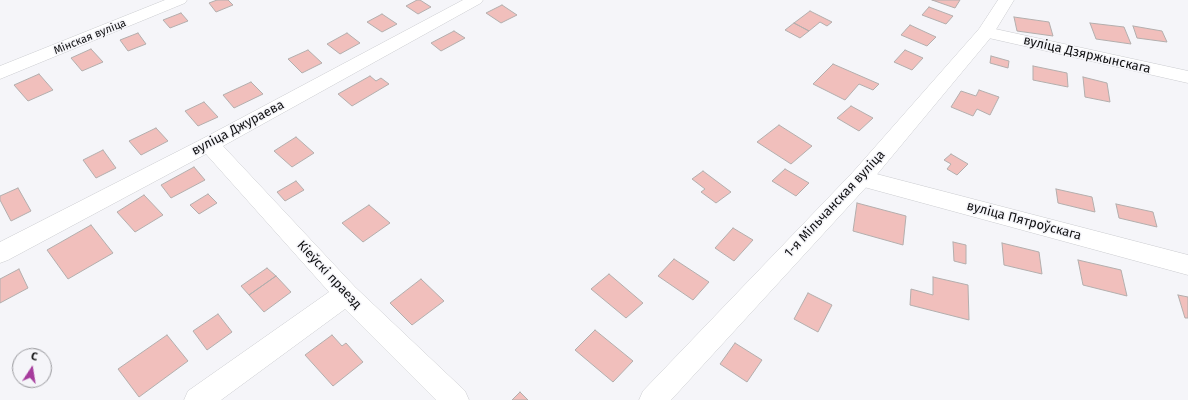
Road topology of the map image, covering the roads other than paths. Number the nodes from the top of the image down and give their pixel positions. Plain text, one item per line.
1 (179, 0) edge
2 (476, 0) edge
3 (1006, 0) edge
4 (986, 32) junction
5 (0, 73) edge
6 (1188, 78) edge
7 (209, 144) junction
8 (861, 178) junction
9 (0, 254) edge
10 (1188, 265) edge
11 (346, 294) junction
12 (198, 400) edge
13 (455, 400) edge
14 (654, 400) edge

1 - 5 street, Мінская вуліца
2 - 7 street, вуліца Джураева
3 - 4 street, 1-я Мільчанская вуліца
4 - 6 street, вуліца Дзяржынскага
4 - 8 street, 1-я Мільчанская вуліца
7 - 9 street, вуліца Джураева
7 - 11 street, Кіеўскі праезд
8 - 10 street, вуліца Пятроўскага
8 - 14 street, 1-я Мільчанская вуліца
11 - 12 street
11 - 13 street, Кіеўскі праезд

